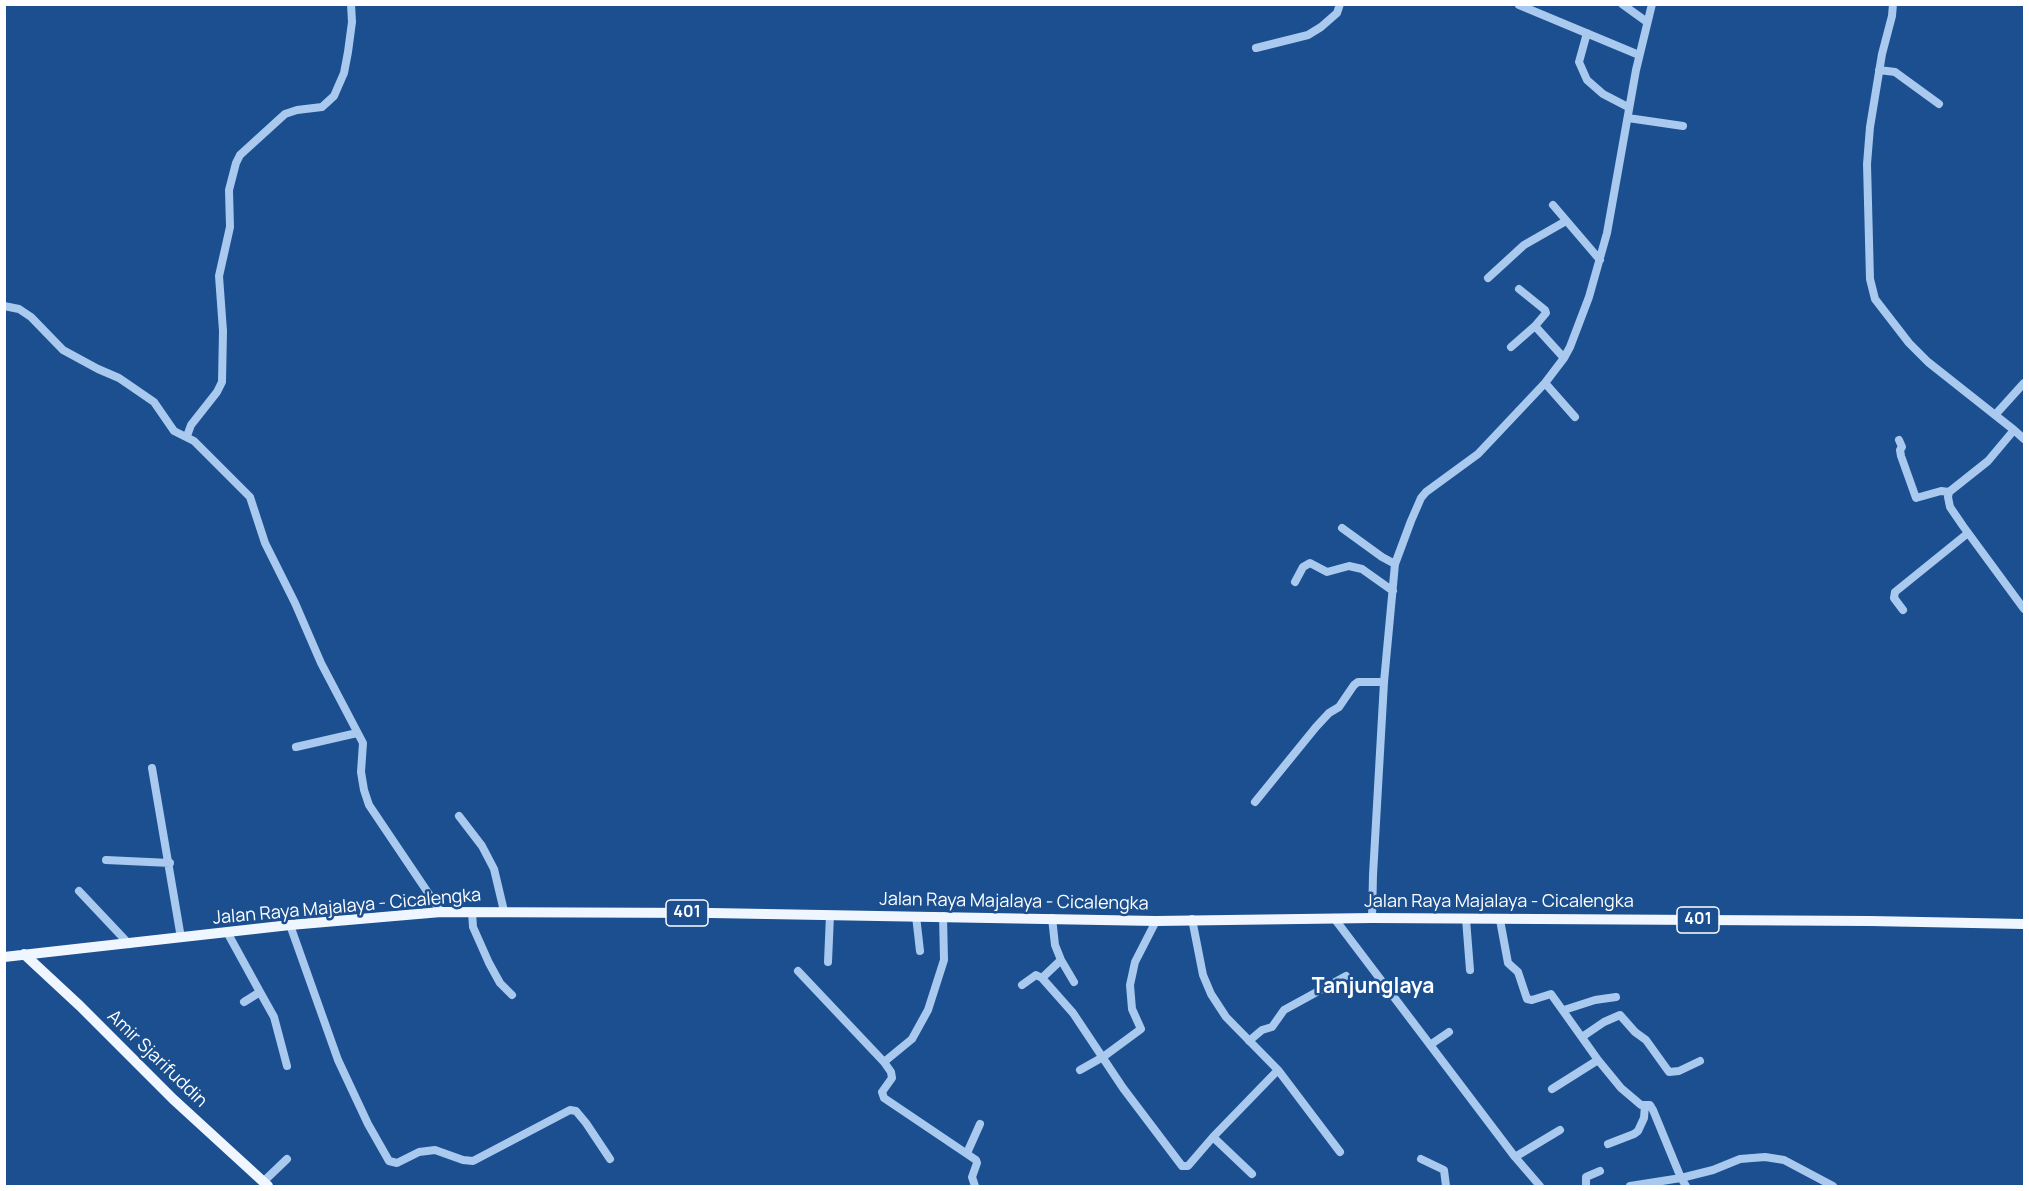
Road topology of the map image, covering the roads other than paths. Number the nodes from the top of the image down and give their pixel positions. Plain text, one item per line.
1 (351, 4) edge
2 (1340, 4) edge
3 (1622, 4) edge
4 (1652, 4) edge
5 (1893, 4) edge
6 (1519, 5) edge
7 (1647, 22) junction
8 (1587, 33) junction
9 (1256, 48) dead end
10 (1639, 55) junction
11 (1880, 70) junction
12 (1939, 104) dead end
13 (1628, 107) junction
14 (1628, 118) junction
15 (1683, 126) dead end
16 (1554, 205) dead end
17 (1566, 221) junction
18 (1600, 260) junction
19 (1488, 278) dead end
20 (1520, 289) dead end
21 (4, 306) edge
22 (1535, 326) junction
23 (1511, 347) dead end
24 (1564, 358) junction
25 (1545, 383) junction
26 (2025, 383) edge
27 (1995, 415) junction
28 (1575, 417) dead end
29 (2014, 430) junction
30 (187, 436) junction
31 (2025, 439) edge
32 (1899, 440) dead end
33 (1949, 492) junction
34 (1342, 528) dead end
35 (1968, 533) junction
36 (1395, 564) junction
37 (1294, 582) dead end
38 (1393, 591) junction
39 (1903, 609) dead end
40 (2025, 609) edge
41 (1384, 682) junction
42 (357, 733) junction
43 (296, 747) dead end
44 (152, 768) dead end
45 (1255, 802) dead end
46 (459, 816) dead end
47 (106, 860) dead end
48 (170, 863) junction
49 (79, 891) dead end
50 (504, 911) junction
51 (441, 912) junction
52 (472, 912) junction
53 (830, 915) junction
54 (916, 916) junction
55 (943, 916) junction
56 (1052, 918) junction
57 (1334, 918) junction
58 (1372, 918) junction
59 (1192, 919) junction
60 (1466, 919) junction
61 (1500, 920) junction
62 (1156, 921) junction
63 (2025, 924) edge
64 (290, 926) junction
65 (227, 932) junction
66 (181, 938) junction
67 (129, 944) junction
68 (920, 951) dead end
69 (24, 954) junction
70 (4, 957) edge
71 (1061, 960) junction
72 (828, 962) dead end
73 (1470, 970) dead end
74 (798, 971) dead end
75 (1346, 976) dead end
76 (1042, 978) junction
77 (1074, 982) dead end
78 (1022, 985) dead end
79 (260, 992) junction
80 (512, 995) dead end
81 (1616, 997) dead end
82 (244, 1002) dead end
83 (1564, 1010) junction
84 (1449, 1032) dead end
85 (1582, 1037) junction
86 (1249, 1041) junction
87 (1430, 1045) junction
88 (1103, 1057) junction
89 (1598, 1060) junction
90 (1700, 1061) dead end
91 (884, 1062) junction
92 (287, 1066) dead end
93 (1080, 1070) dead end
94 (1278, 1070) junction
95 (1552, 1089) dead end
96 (1645, 1105) junction
97 (980, 1124) dead end
98 (1560, 1130) dead end
99 (1213, 1137) junction
100 (1608, 1144) dead end
101 (1340, 1152) dead end
102 (968, 1153) junction
103 (1515, 1157) junction
104 (287, 1159) dead end
105 (610, 1159) dead end
106 (1421, 1159) dead end
107 (1600, 1171) dead end
108 (1252, 1174) dead end
109 (1684, 1182) edge
110 (265, 1184) edge
111 (975, 1186) edge
112 (1446, 1186) edge
113 (1540, 1186) edge
114 (1586, 1186) edge
115 (1630, 1186) edge
116 (1833, 1186) edge

1 - 30 street
2 - 9 street
3 - 7 street
4 - 7 street
5 - 11 street
6 - 8 street
7 - 10 street
8 - 10 street
8 - 13 street
10 - 13 street
11 - 12 street
11 - 27 street
13 - 14 street
14 - 15 street
14 - 18 street
16 - 17 street
17 - 18 street
17 - 19 street
18 - 24 street
20 - 22 street
21 - 30 street
22 - 23 street
22 - 24 street
24 - 25 street
25 - 28 street
25 - 36 street
26 - 27 street
27 - 29 street
29 - 31 street
29 - 33 street
30 - 42 street
32 - 33 street
33 - 35 street
34 - 36 street
35 - 39 street
35 - 40 street
36 - 38 street
37 - 38 street
38 - 41 street
41 - 45 street
41 - 58 street
42 - 43 street
42 - 51 street
44 - 48 street
46 - 50 street
47 - 48 street
48 - 66 street
49 - 67 street
50 - 52 main road, Jalan Raya Majalaya - Cicalengka / 401
50 - 53 main road, Jalan Raya Majalaya - Cicalengka / 401
51 - 52 main road, Jalan Raya Majalaya - Cicalengka / 401
51 - 64 main road, Jalan Raya Majalaya - Cicalengka / 401
52 - 80 street
53 - 54 main road, Jalan Raya Majalaya - Cicalengka / 401
53 - 72 street
54 - 55 main road, Jalan Raya Majalaya - Cicalengka / 401
54 - 68 street
55 - 56 main road, Jalan Raya Majalaya - Cicalengka / 401
55 - 91 street
56 - 62 main road, Jalan Raya Majalaya - Cicalengka / 401
56 - 71 street
57 - 58 main road, Jalan Raya Majalaya - Cicalengka / 401
57 - 59 main road, Jalan Raya Majalaya - Cicalengka / 401
57 - 87 street
58 - 60 main road, Jalan Raya Majalaya - Cicalengka / 401
59 - 62 main road, Jalan Raya Majalaya - Cicalengka / 401
59 - 86 street
60 - 61 main road, Jalan Raya Majalaya - Cicalengka / 401
60 - 73 street
61 - 63 main road, Jalan Raya Majalaya - Cicalengka / 401
61 - 83 street
62 - 88 street
64 - 65 main road, Jalan Raya Majalaya - Cicalengka / 401
64 - 105 street
65 - 66 main road, Jalan Raya Majalaya - Cicalengka / 401
65 - 79 street
66 - 67 main road, Jalan Raya Majalaya - Cicalengka / 401
67 - 69 main road, Jalan Raya Majalaya - Cicalengka / 401
69 - 70 main road, Jalan Raya Majalaya - Cicalengka / 401
69 - 110 main road, Amir Sjarifuddin
71 - 76 street
71 - 77 street
74 - 91 street
75 - 86 street
76 - 78 street
76 - 88 street
79 - 82 street
79 - 92 street
81 - 83 street
83 - 85 street
84 - 87 street
85 - 89 street
85 - 90 street
86 - 94 street
87 - 103 street
88 - 93 street
88 - 99 street
89 - 95 street
89 - 96 street
91 - 102 street
94 - 99 street
94 - 101 street
96 - 100 street
96 - 109 street
97 - 102 street
98 - 103 street
99 - 108 street
102 - 111 street
103 - 113 street
104 - 110 street
106 - 112 street
107 - 114 street
109 - 115 street
109 - 116 street

